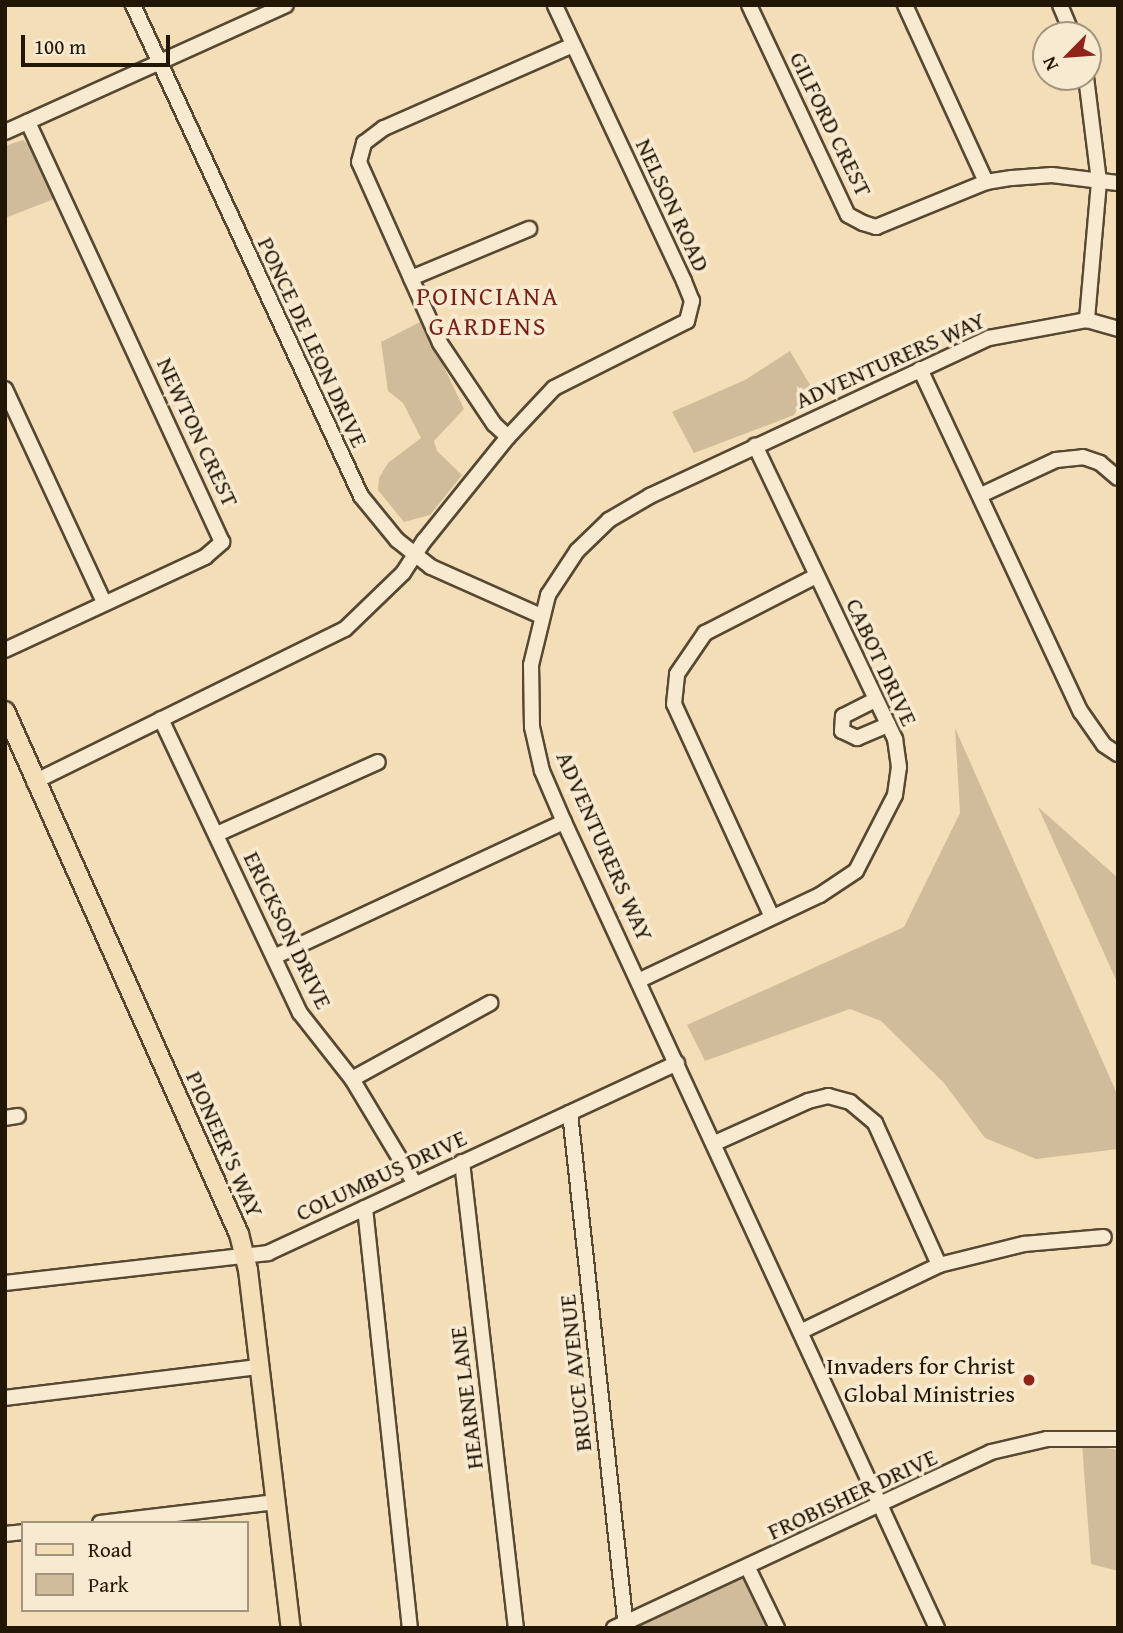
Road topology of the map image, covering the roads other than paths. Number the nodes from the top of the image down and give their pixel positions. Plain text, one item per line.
1 (133, 5) edge
2 (284, 5) edge
3 (555, 5) edge
4 (749, 5) edge
5 (905, 5) edge
6 (573, 45) junction
7 (160, 64) junction
8 (1088, 91) edge
9 (28, 122) junction
10 (5, 132) edge
11 (1099, 181) junction
12 (986, 182) junction
13 (1118, 183) edge
14 (529, 229) dead end
15 (411, 278) junction
16 (1087, 320) junction
17 (1118, 329) edge
18 (920, 369) junction
19 (5, 389) edge
20 (508, 438) junction
21 (755, 446) junction
22 (1118, 478) edge
23 (981, 495) junction
24 (415, 555) junction
25 (816, 576) junction
26 (104, 602) junction
27 (541, 616) junction
28 (5, 650) edge
29 (875, 700) junction
30 (5, 711) edge
31 (161, 719) junction
32 (888, 725) junction
33 (1118, 754) edge
34 (377, 762) dead end
35 (34, 782) junction
36 (564, 822) junction
37 (217, 834) junction
38 (772, 917) junction
39 (274, 957) junction
40 (640, 980) junction
41 (491, 1003) dead end
42 (677, 1063) junction
43 (352, 1079) junction
44 (570, 1113) junction
45 (715, 1143) junction
46 (462, 1163) junction
47 (415, 1184) junction
48 (365, 1208) junction
49 (1104, 1237) dead end
50 (244, 1255) junction
51 (939, 1265) junction
52 (5, 1283) edge
53 (802, 1331) junction
54 (259, 1367) junction
55 (5, 1398) edge
56 (1118, 1439) edge
57 (276, 1503) junction
58 (881, 1507) junction
59 (118, 1521) edge
60 (748, 1568) junction
61 (621, 1626) edge
62 (291, 1628) edge
63 (410, 1628) edge
64 (516, 1628) edge
65 (777, 1628) edge
66 (937, 1628) edge

1 - 7 street, PONCE DE LEON DRIVE
2 - 7 street
3 - 6 street, NELSON ROAD
4 - 12 street, GILFORD CREST
5 - 12 street
6 - 15 street
6 - 20 street, NELSON ROAD
7 - 9 street
7 - 24 street, PONCE DE LEON DRIVE
8 - 11 street
9 - 10 street
9 - 26 street, NEWTON CREST
11 - 12 street, GILFORD CREST
11 - 13 street, GILFORD CREST
11 - 16 street
14 - 15 street
15 - 20 street
16 - 17 street
16 - 18 street, ADVENTURERS WAY
18 - 21 street, ADVENTURERS WAY
18 - 23 street
19 - 26 street
20 - 24 street, NELSON ROAD
21 - 25 street, CABOT DRIVE
21 - 27 street, ADVENTURERS WAY
22 - 23 street
23 - 33 street
24 - 27 street, PONCE DE LEON DRIVE
24 - 31 street, NELSON ROAD
25 - 29 street, CABOT DRIVE
25 - 38 street
26 - 28 street, NEWTON CREST
27 - 36 street, ADVENTURERS WAY
29 - 32 street, CABOT DRIVE
29 - 32 street
30 - 35 main road, PIONEER'S WAY
31 - 35 street, NELSON ROAD
31 - 37 street, ERICKSON DRIVE
32 - 38 street, CABOT DRIVE
34 - 37 street
35 - 50 main road, PIONEER'S WAY
36 - 39 street
36 - 40 street, ADVENTURERS WAY
37 - 39 street, ERICKSON DRIVE
38 - 40 street, CABOT DRIVE
39 - 43 street, ERICKSON DRIVE
40 - 42 street, ADVENTURERS WAY
41 - 43 street
42 - 44 street, COLUMBUS DRIVE
42 - 45 street, ADVENTURERS WAY
43 - 47 street, ERICKSON DRIVE
44 - 46 street, COLUMBUS DRIVE
44 - 61 street, BRUCE AVENUE
45 - 51 street
45 - 53 street, ADVENTURERS WAY
46 - 47 street, COLUMBUS DRIVE
46 - 64 street, HEARNE LANE
47 - 48 street, COLUMBUS DRIVE
48 - 50 street, COLUMBUS DRIVE
48 - 63 street
49 - 51 street
50 - 52 street, COLUMBUS DRIVE
50 - 54 main road, PIONEER'S WAY
51 - 53 street
53 - 58 street, ADVENTURERS WAY
54 - 55 street
54 - 57 main road, PIONEER'S WAY
56 - 58 street, FROBISHER DRIVE
57 - 59 street
57 - 62 main road, PIONEER'S WAY
58 - 60 street, FROBISHER DRIVE
58 - 66 street, ADVENTURERS WAY
60 - 61 street, FROBISHER DRIVE
60 - 65 street

